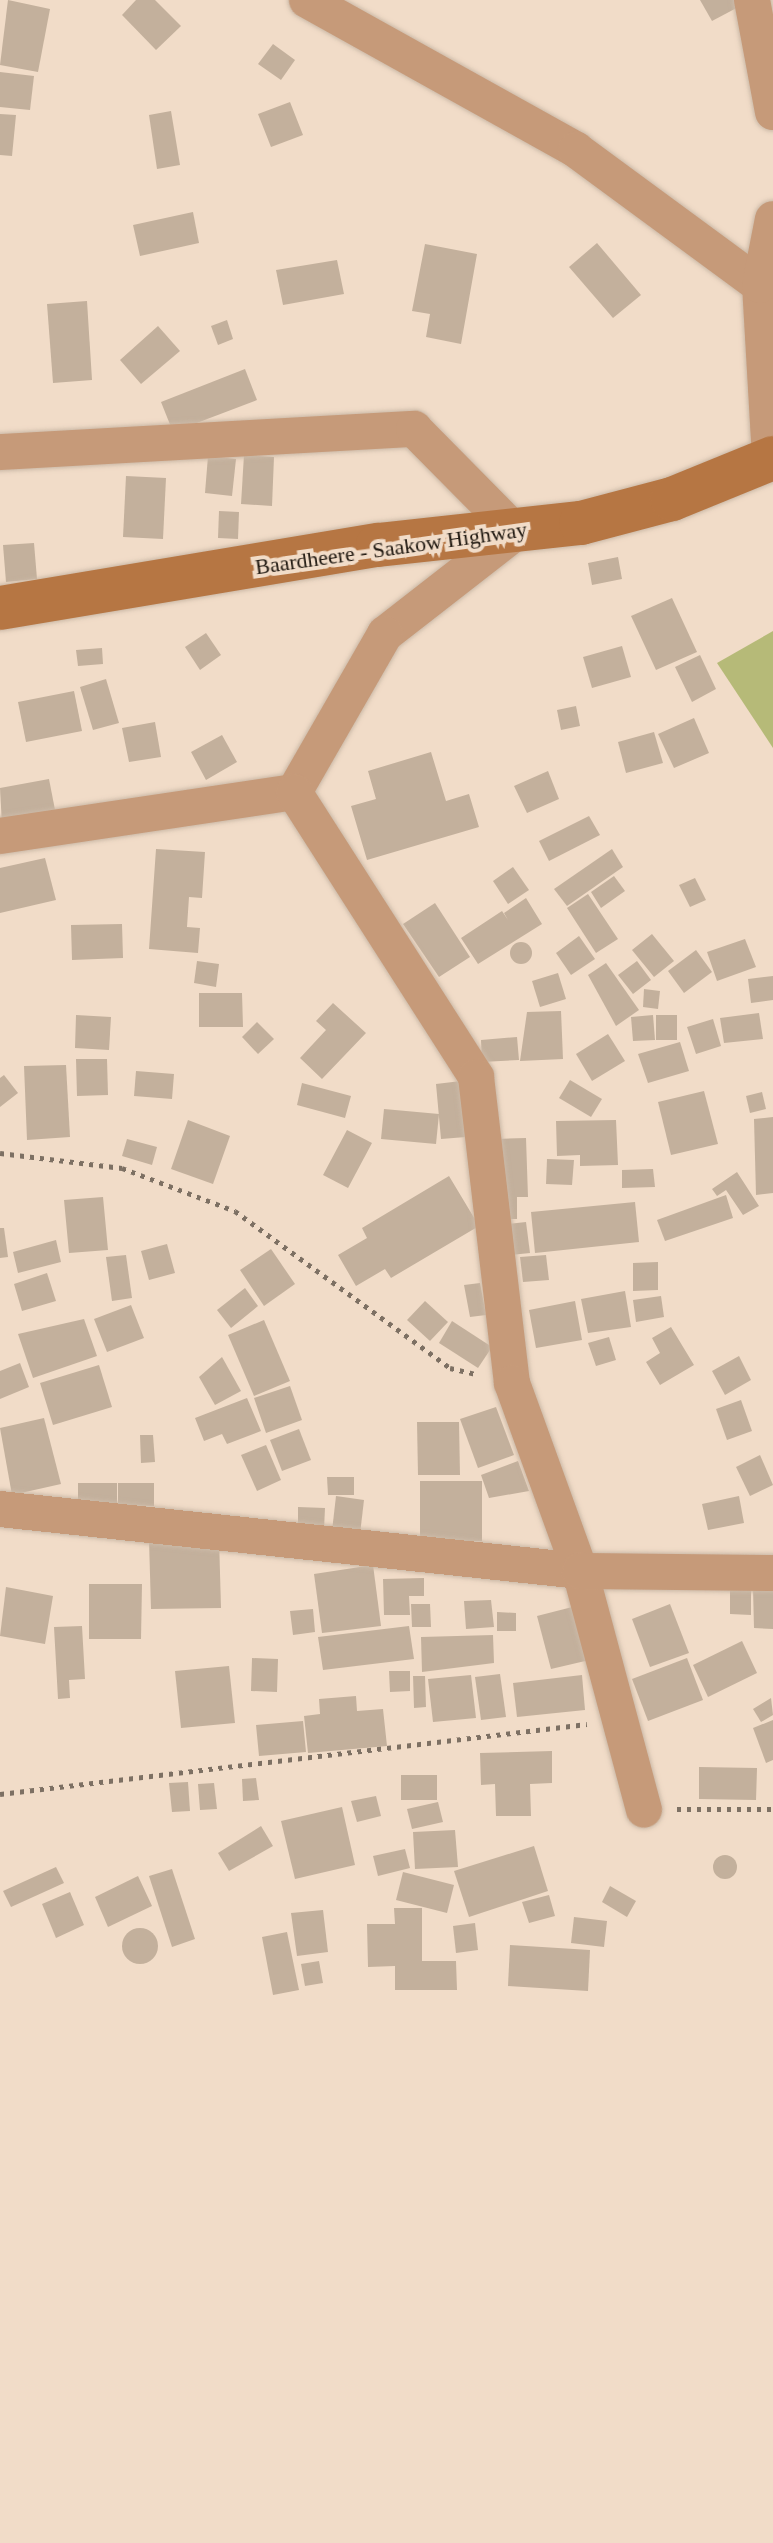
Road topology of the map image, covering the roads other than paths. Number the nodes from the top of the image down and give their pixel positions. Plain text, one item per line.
1 (307, 0) edge
2 (752, 0) edge
3 (773, 112) edge
4 (773, 219) edge
5 (760, 285) junction
6 (0, 452) edge
7 (772, 458) edge
8 (516, 532) junction
9 (0, 608) edge
10 (294, 792) junction
11 (0, 836) edge
12 (0, 1509) edge
13 (580, 1571) junction
14 (773, 1573) edge
15 (644, 1810) road end

1 - 5 street
2 - 3 street
4 - 5 street
5 - 7 street
6 - 8 street
7 - 8 main road, Baardheere - Saakow Highway
8 - 9 main road, Baardheere - Saakow Highway
8 - 10 street
10 - 11 street
10 - 13 street
12 - 13 street
13 - 14 street
13 - 15 street

